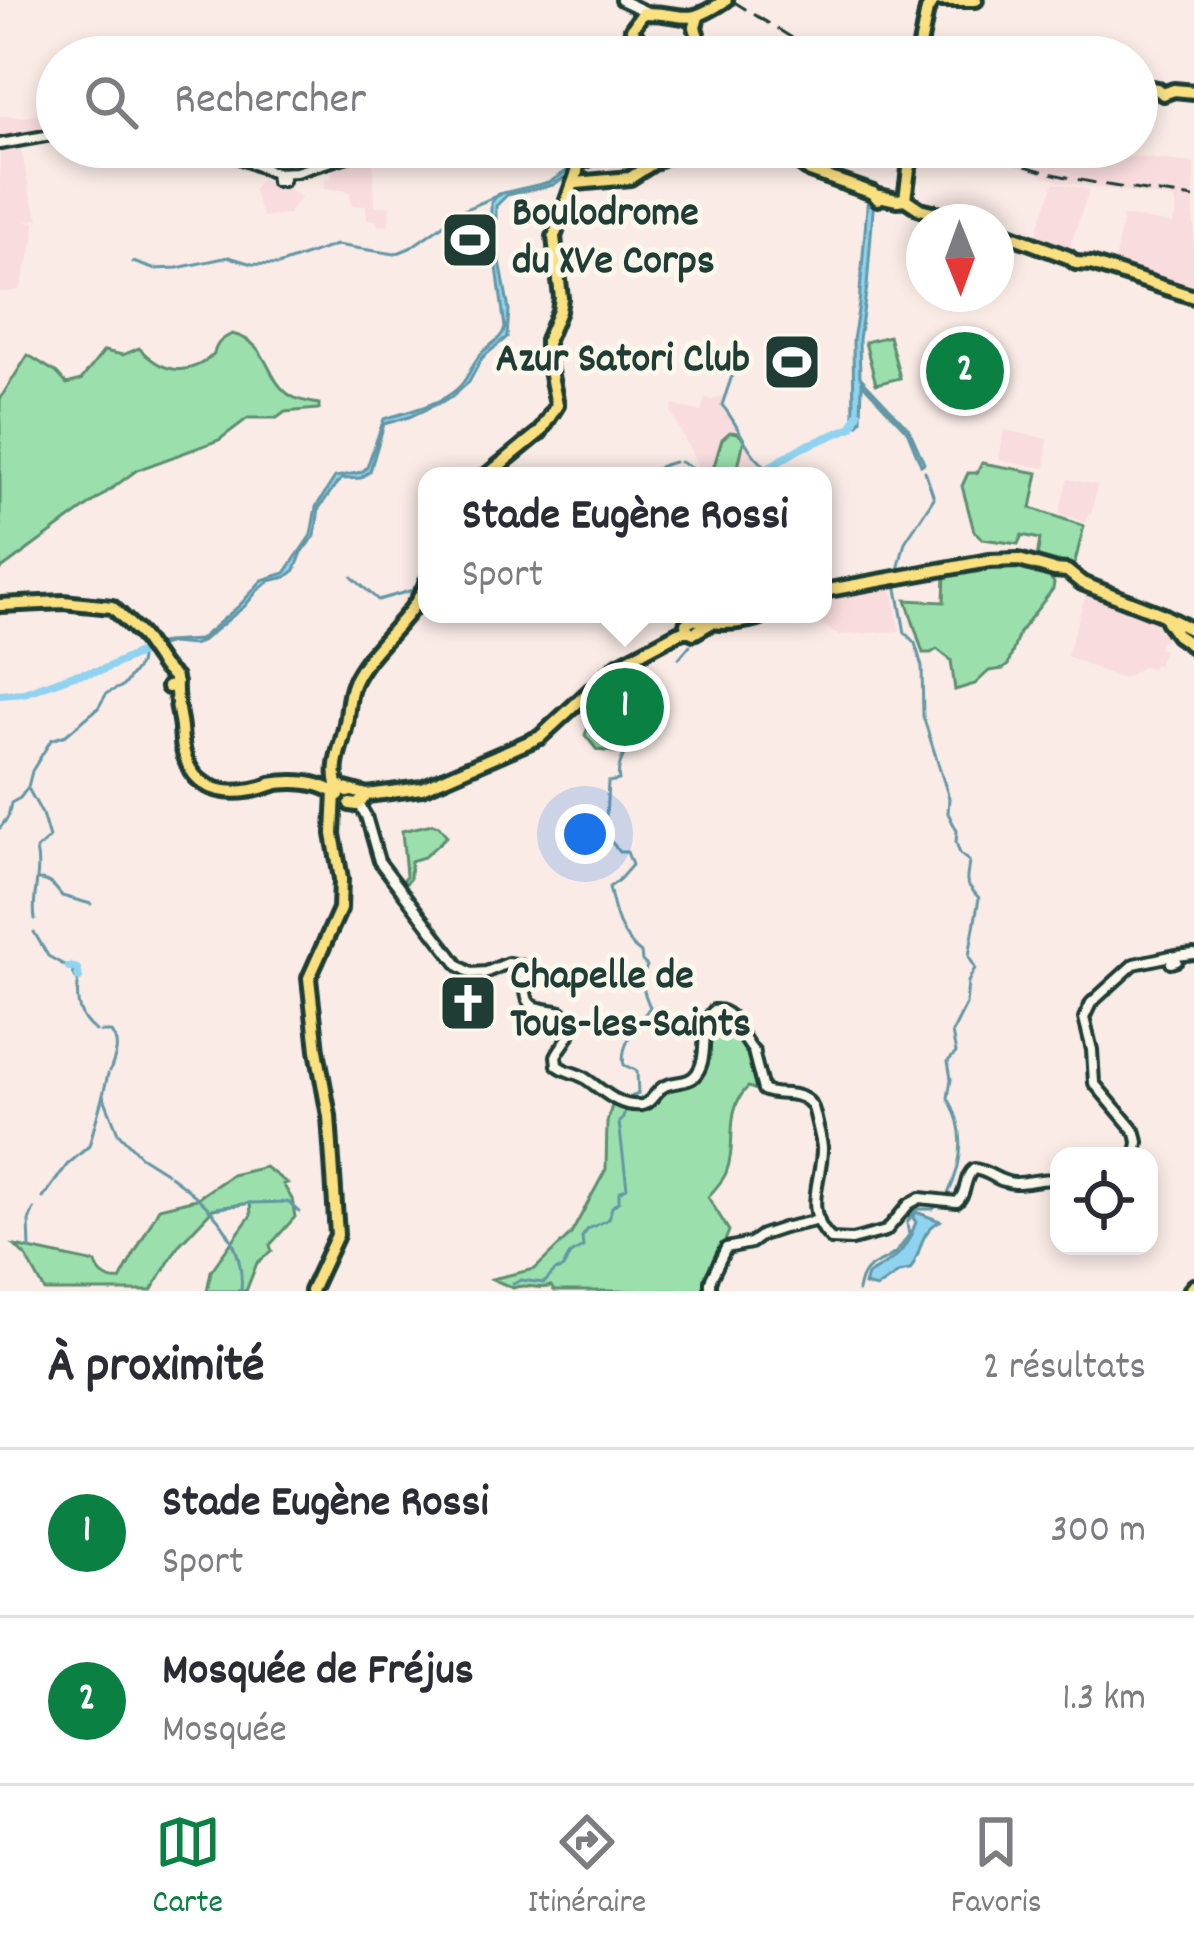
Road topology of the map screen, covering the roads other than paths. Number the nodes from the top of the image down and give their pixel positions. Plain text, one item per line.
1 (621, 0) edge
2 (976, 0) edge
3 (723, 1) edge
4 (930, 2) edge
5 (637, 14) junction
6 (693, 20) junction
7 (635, 36) edge
8 (698, 36) edge
9 (923, 36) edge
10 (1158, 86) edge
11 (1194, 90) edge
12 (36, 138) edge
13 (0, 146) edge
14 (265, 168) edge
15 (302, 168) edge
16 (563, 168) edge
17 (584, 168) edge
18 (646, 168) edge
19 (808, 168) edge
20 (909, 168) edge
21 (578, 174) junction
22 (904, 202) junction
23 (910, 204) edge
24 (1014, 236) edge
25 (1194, 296) edge
26 (497, 467) edge
27 (832, 590) edge
28 (418, 598) edge
29 (0, 605) edge
30 (711, 623) edge
31 (1190, 636) edge
32 (349, 794) junction
33 (1194, 954) edge
34 (1137, 1147) edge
35 (1050, 1179) edge
36 (821, 1222) junction
37 (310, 1291) edge
38 (710, 1291) edge

1 - 5 street
2 - 4 main road
3 - 6 main road
4 - 9 main road
5 - 6 main road
5 - 7 main road
6 - 8 main road
10 - 11 main road
12 - 13 street
14 - 15 street
16 - 21 street
17 - 21 main road
18 - 21 main road
19 - 22 main road
20 - 22 main road
21 - 26 main road
22 - 23 main road
24 - 25 main road
27 - 31 main road
28 - 32 main road
29 - 32 main road
30 - 32 main road
32 - 36 street
32 - 37 main road
33 - 34 street
35 - 36 street
36 - 38 street

